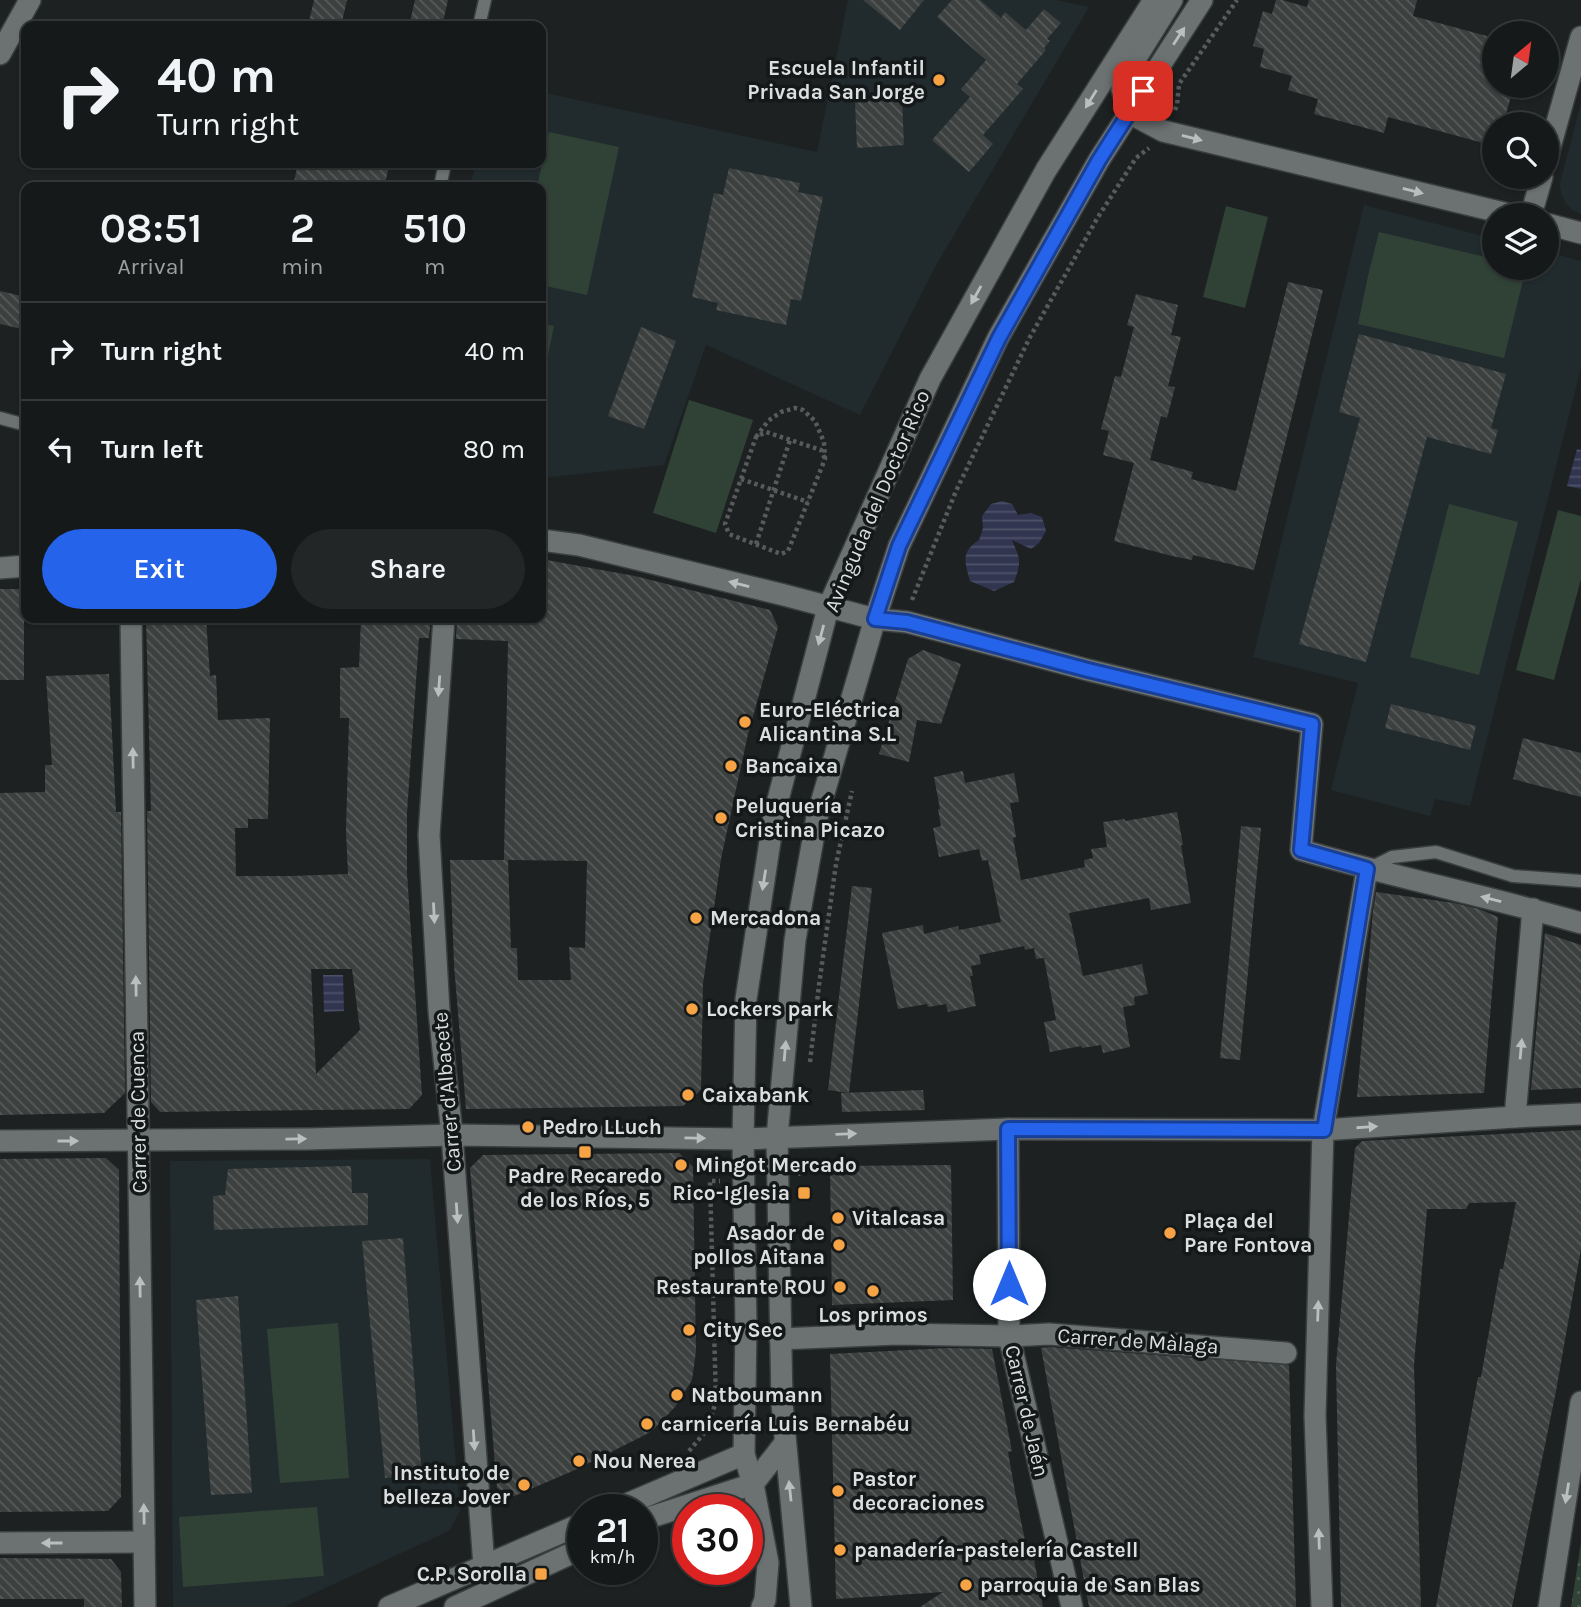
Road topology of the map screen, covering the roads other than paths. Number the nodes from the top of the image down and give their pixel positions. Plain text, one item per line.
1 (30, 0) edge
2 (485, 0) edge
3 (1154, 0) edge
4 (1172, 0) edge
5 (1202, 0) edge
6 (480, 21) edge
7 (1581, 37) edge
8 (0, 54) edge
9 (1129, 113) junction
10 (1559, 115) edge
11 (1482, 208) edge
12 (1559, 227) edge
13 (1581, 233) edge
14 (0, 418) edge
15 (21, 424) edge
16 (546, 541) edge
17 (21, 566) edge
18 (0, 568) edge
19 (828, 608) junction
20 (875, 619) junction
21 (131, 623) edge
22 (444, 623) edge
23 (1367, 869) junction
24 (1581, 881) edge
25 (1533, 909) junction
26 (1581, 923) edge
27 (1581, 1114) edge
28 (1515, 1117) junction
29 (1008, 1129) junction
30 (1324, 1130) junction
31 (452, 1135) junction
32 (777, 1137) junction
33 (743, 1139) junction
34 (138, 1140) junction
35 (0, 1141) edge
36 (1009, 1336) junction
37 (780, 1339) junction
38 (1286, 1353) dead end
39 (1581, 1402) edge
40 (785, 1443) junction
41 (744, 1454) junction
42 (758, 1477) junction
43 (650, 1494) edge
44 (658, 1514) edge
45 (567, 1530) edge
46 (144, 1542) junction
47 (0, 1543) edge
48 (567, 1555) edge
49 (797, 1559) junction
50 (484, 1566) junction
51 (145, 1607) edge
52 (388, 1607) edge
53 (455, 1607) edge
54 (762, 1607) edge
55 (801, 1607) edge
56 (1072, 1607) edge
57 (1322, 1607) edge
58 (1549, 1607) edge

1 - 8 street
2 - 6 lane
3 -> 19 street, Avinguda del Doctor Rico
4 - 9 street
9 -> 5 street, Avinguda del Doctor Rico
7 - 10 street
9 -> 11 street
9 - 20 street, Avinguda del Doctor Rico
12 - 13 street
14 - 15 lane
19 -> 16 street
17 - 18 street
19 - 20 street
19 -> 33 street, Avinguda del Doctor Rico
20 - 23 street
32 -> 20 street, Avinguda del Doctor Rico
34 -> 21 street, Carrer de Cuenca
22 -> 31 street, Carrer d'Albacete
23 - 24 lane
25 -> 23 street
23 - 30 street
25 - 26 street
28 -> 25 street
27 - 28 street
30 -> 28 street
29 - 30 street
32 -> 29 street
29 - 36 street, Carrer de Jaén
57 -> 30 street
31 -> 33 street
34 -> 31 street
31 -> 50 street, Carrer d'Albacete
32 - 33 street
32 - 37 street, Avinguda del Doctor Rico
33 - 41 street, Avinguda del Doctor Rico
35 -> 34 street
46 -> 34 street, Carrer de Cuenca
36 - 37 street, Carrer de Màlaga
36 - 38 street, Carrer de Màlaga
36 - 56 street, Carrer de Jaén
37 - 40 street, Avinguda del Doctor Rico
39 -> 58 street
40 - 42 street
49 -> 40 street, Avinguda del Doctor Rico
41 - 42 street, Avinguda del Doctor Rico
41 - 43 street
42 - 44 street
42 - 49 street
42 - 54 street
45 - 50 street
46 -> 47 street
46 - 51 street, Carrer de Cuenca
48 - 53 street
49 - 55 street, Avinguda del Doctor Rico
50 - 52 street

